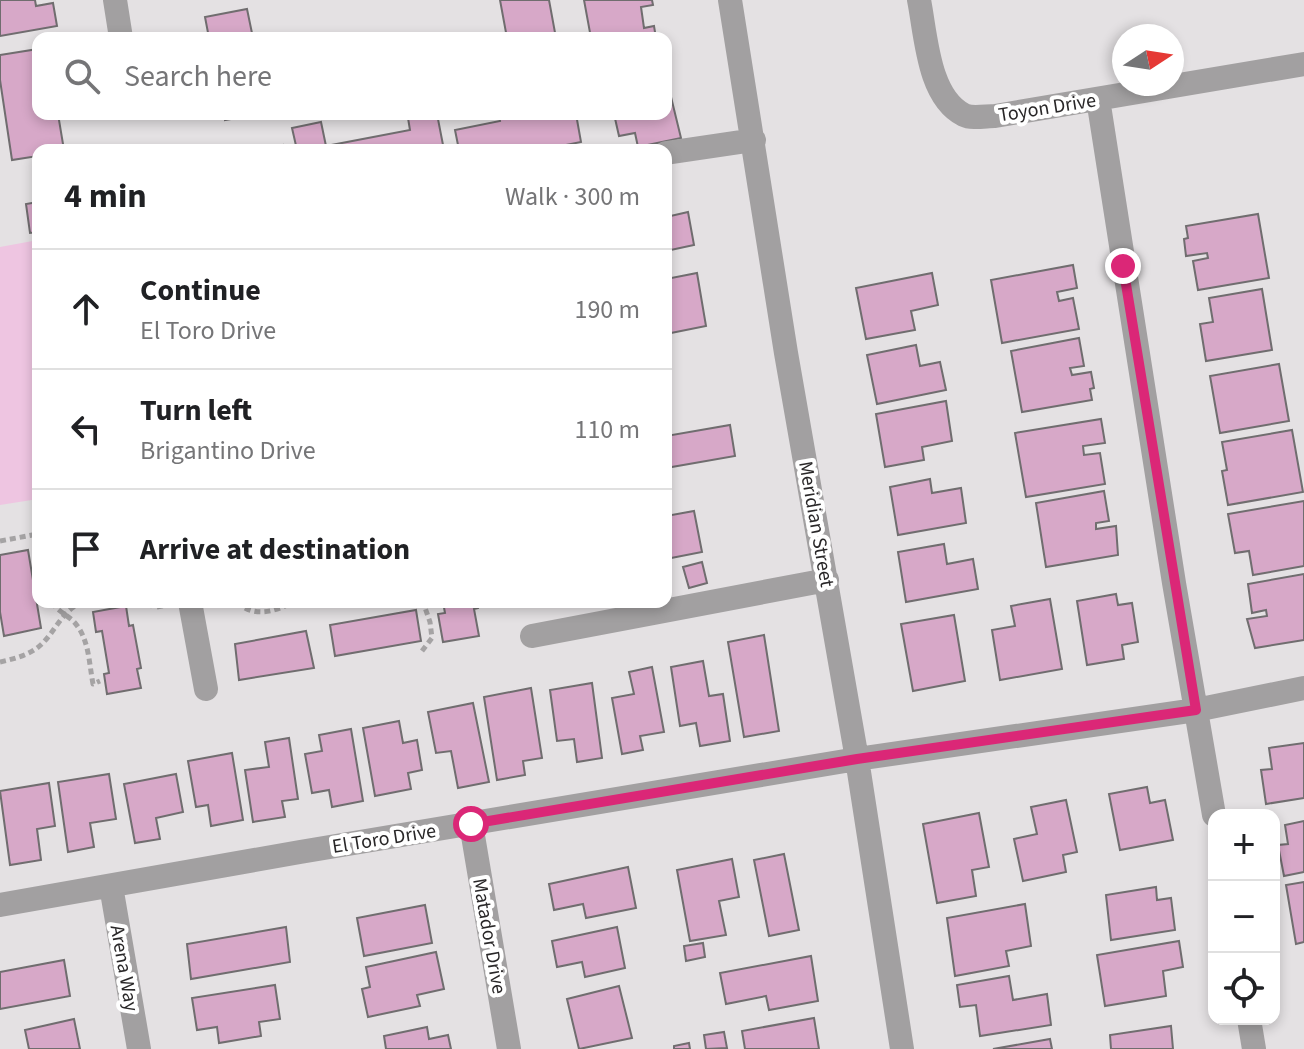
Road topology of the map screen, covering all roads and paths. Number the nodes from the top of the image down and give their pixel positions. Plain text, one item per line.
1 (115, 0) edge
2 (730, 0) edge
3 (919, 0) edge
4 (120, 32) edge
5 (1304, 64) edge
6 (1098, 99) junction
7 (754, 140) junction
8 (672, 152) edge
9 (32, 535) edge
10 (0, 541) edge
11 (827, 580) junction
12 (58, 608) edge
13 (70, 608) edge
14 (191, 608) edge
15 (243, 608) edge
16 (277, 608) edge
17 (425, 608) edge
18 (65, 616) junction
19 (532, 636) dead end
20 (422, 651) dead end
21 (0, 662) edge
22 (100, 681) dead end
23 (1304, 688) edge
24 (206, 689) dead end
25 (1196, 710) junction
26 (857, 759) junction
27 (1213, 809) edge
28 (471, 824) junction
29 (111, 886) junction
30 (0, 905) edge
31 (1250, 1025) edge
32 (139, 1049) edge
33 (509, 1049) edge
34 (902, 1049) edge
35 (1254, 1049) edge

1 - 4 street
2 - 7 street, Meridian Street
3 - 6 street, Toyon Drive
5 - 6 street, Toyon Drive
6 - 25 street
7 - 8 street
7 - 11 street, Meridian Street
9 - 10 path
11 - 19 street
11 - 26 street, Meridian Street
12 - 18 path
13 - 18 path
14 - 24 street
15 - 16 path
17 - 20 path
18 - 21 path
18 - 22 path
23 - 25 street, El Toro Drive
25 - 26 street, El Toro Drive
25 - 27 street
26 - 28 street, El Toro Drive
26 - 34 street, Meridian Street
28 - 29 street, El Toro Drive
28 - 33 street, Matador Drive
29 - 30 street, El Toro Drive
29 - 32 street, Arena Way
31 - 35 street

